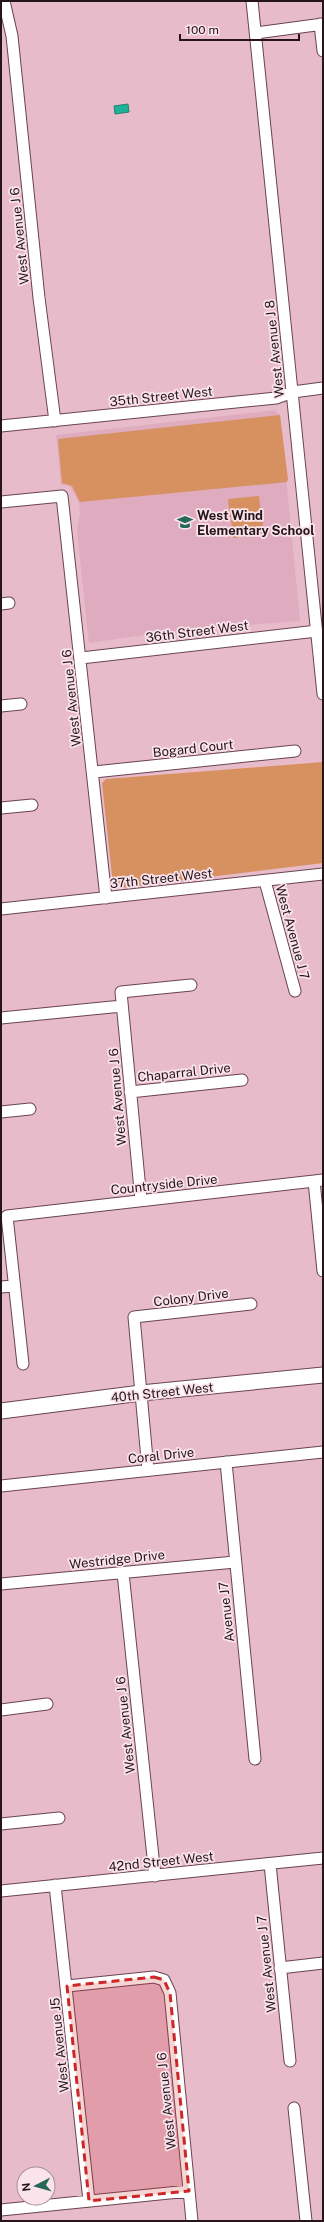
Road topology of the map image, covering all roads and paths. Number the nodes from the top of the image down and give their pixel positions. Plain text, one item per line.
1 (4, 1) edge
2 (252, 1) edge
3 (322, 24) edge
4 (256, 33) junction
5 (6, 37) edge
6 (323, 51) edge
7 (323, 388) edge
8 (293, 392) junction
9 (55, 421) junction
10 (1, 426) edge
11 (1, 502) edge
12 (317, 631) junction
13 (81, 658) junction
14 (323, 694) edge
15 (21, 704) dead end
16 (1, 706) edge
17 (295, 751) dead end
18 (94, 772) junction
19 (32, 805) dead end
20 (1, 808) edge
21 (323, 874) edge
22 (265, 881) junction
23 (106, 898) junction
24 (1, 909) edge
25 (191, 985) dead end
26 (295, 991) dead end
27 (122, 1006) junction
28 (1, 1018) edge
29 (242, 1080) dead end
30 (130, 1092) junction
31 (30, 1109) dead end
32 (1, 1112) edge
33 (318, 1180) edge
34 (141, 1200) junction
35 (323, 1271) edge
36 (14, 1286) junction
37 (1, 1287) edge
38 (251, 1304) dead end
39 (24, 1364) dead end
40 (323, 1375) edge
41 (141, 1393) junction
42 (1, 1411) edge
43 (323, 1452) edge
44 (226, 1462) junction
45 (148, 1470) junction
46 (1, 1486) edge
47 (235, 1562) junction
48 (123, 1572) junction
49 (1, 1584) edge
50 (47, 1704) dead end
51 (1, 1710) edge
52 (255, 1759) dead end
53 (59, 1818) dead end
54 (1, 1824) edge
55 (323, 1858) edge
56 (270, 1864) junction
57 (155, 1876) junction
58 (55, 1885) junction
59 (1, 1890) edge
60 (323, 1963) edge
61 (280, 1968) junction
62 (67, 1986) junction
63 (290, 2061) dead end
64 (294, 2108) dead end
65 (189, 2191) junction
66 (89, 2201) junction
67 (1, 2210) edge
68 (192, 2221) edge
69 (306, 2221) edge

1 - 5 street, West Avenue J 6
2 - 4 street, West Avenue J 8
3 - 4 street
3 - 6 street
4 - 8 street, West Avenue J 8
5 - 9 street, West Avenue J 6
7 - 8 street, 35th Street West
8 - 9 street, 35th Street West
8 - 12 street, West Avenue J 8
9 - 10 street, 35th Street West
11 - 13 street, West Avenue J 6
12 - 13 street, 36th Street West
12 - 14 street, West Avenue J 8
13 - 18 street, West Avenue J 6
15 - 16 street
17 - 18 street, Bogard Court
18 - 23 street, West Avenue J 6
19 - 20 street
21 - 22 street, 37th Street West
22 - 23 street, 37th Street West
22 - 26 street, West Avenue J 7
23 - 24 street, 37th Street West
25 - 27 street, West Avenue J 6
27 - 28 street
27 - 30 street, West Avenue J 6
29 - 30 street, Chaparral Drive
30 - 34 street, West Avenue J 6
31 - 32 street
33 - 34 street, Countryside Drive
33 - 35 street
34 - 36 street, Countryside Drive
36 - 37 street
36 - 39 street
38 - 41 street, Colony Drive
40 - 41 main road, 40th Street West
41 - 42 main road, 40th Street West
41 - 45 street
43 - 44 street, Coral Drive
44 - 45 street, Coral Drive
44 - 47 street, Avenue J7
45 - 46 street, Coral Drive
47 - 48 street, Westridge Drive
47 - 52 street, Avenue J7
48 - 49 street, Westridge Drive
48 - 57 street, West Avenue J 6
50 - 51 street
53 - 54 street
55 - 56 street, 42nd Street West
56 - 57 street, 42nd Street West
56 - 61 street, West Avenue J 7
57 - 58 street, 42nd Street West
58 - 59 street, 42nd Street West
58 - 62 street, West Avenue J5
60 - 61 street
61 - 63 street, West Avenue J 7
62 - 65 street, West Avenue J 6
62 - 66 street, West Avenue J5
64 - 69 street
65 - 66 street
65 - 68 street, West Avenue J 6
66 - 67 street

